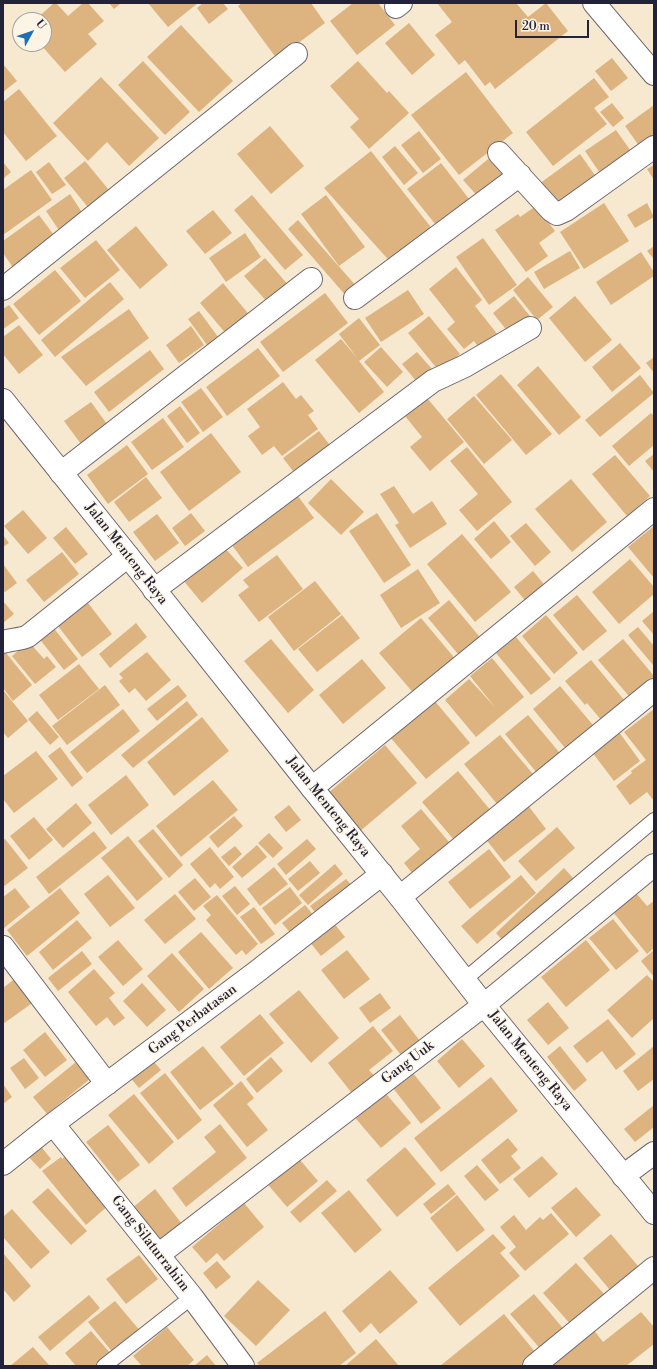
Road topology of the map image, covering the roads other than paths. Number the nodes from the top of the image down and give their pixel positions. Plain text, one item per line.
1 (594, 3) edge
2 (296, 54) dead end
3 (654, 74) edge
4 (654, 147) edge
5 (499, 153) dead end
6 (520, 176) junction
7 (311, 278) dead end
8 (3, 289) edge
9 (355, 298) dead end
10 (530, 328) dead end
11 (3, 400) edge
12 (61, 473) junction
13 (654, 509) edge
14 (128, 556) junction
15 (154, 590) junction
16 (3, 642) edge
17 (654, 690) edge
18 (312, 788) junction
19 (654, 820) edge
20 (654, 865) edge
21 (382, 874) junction
22 (400, 897) junction
23 (3, 947) edge
24 (464, 980) junction
25 (484, 1005) junction
26 (106, 1084) junction
27 (53, 1124) junction
28 (654, 1153) edge
29 (3, 1164) edge
30 (623, 1176) junction
31 (654, 1213) edge
32 (158, 1255) junction
33 (654, 1268) edge
34 (192, 1298) junction
35 (104, 1366) edge
36 (243, 1366) edge
37 (534, 1366) edge

1 - 3 street
2 - 8 street
4 - 6 street
5 - 6 street
6 - 9 street
7 - 12 street
10 - 15 street
11 - 12 street, Jalan Menteng Raya
12 - 14 street, Jalan Menteng Raya
13 - 18 street
14 - 15 street, Jalan Menteng Raya
14 - 16 street
15 - 18 street, Jalan Menteng Raya
17 - 22 street
18 - 21 street, Jalan Menteng Raya
19 - 24 lane
20 - 25 street, Gang Uuk
21 - 22 street, Jalan Menteng Raya
21 - 26 street, Gang Perbatasan
22 - 24 street, Jalan Menteng Raya
23 - 26 street
24 - 25 street, Jalan Menteng Raya
25 - 30 street, Jalan Menteng Raya
25 - 32 street, Gang Uuk
26 - 27 street, Gang Perbatasan
27 - 29 street, Gang Perbatasan
27 - 32 street, Gang Silaturrahim
28 - 30 street
30 - 31 street, Jalan Menteng Raya
32 - 34 street, Gang Silaturrahim
33 - 37 street
34 - 35 lane
34 - 36 street, Gang Silaturrahim

